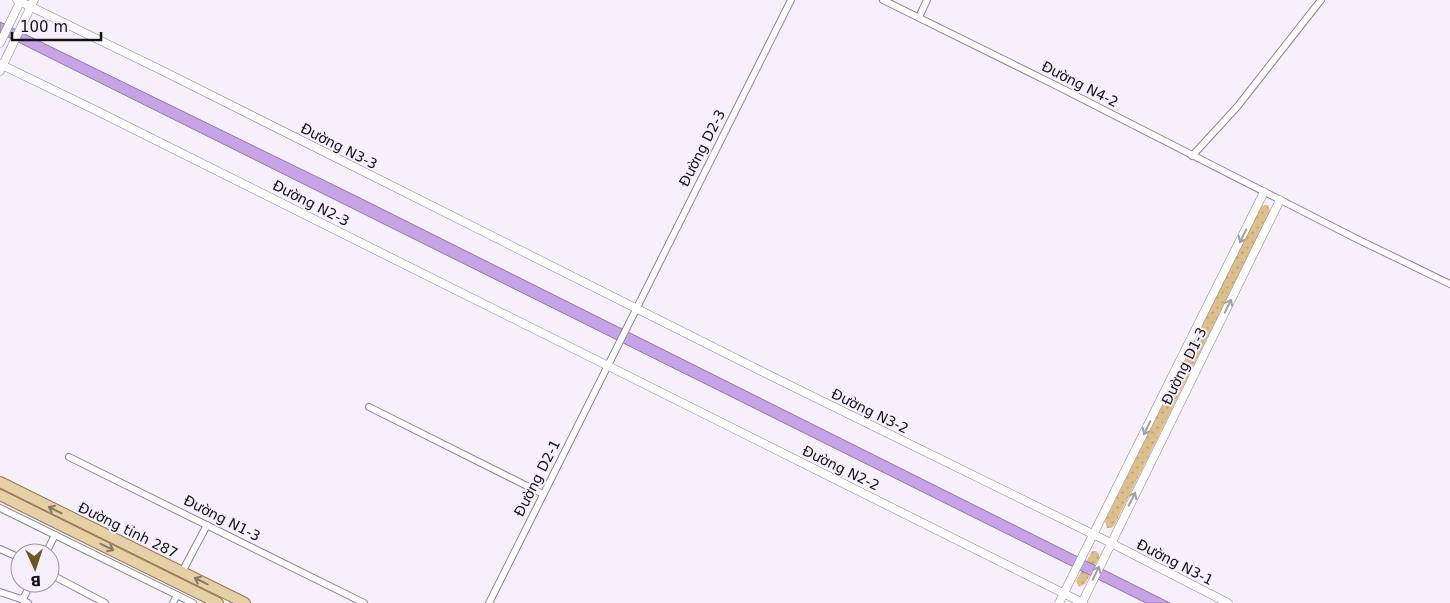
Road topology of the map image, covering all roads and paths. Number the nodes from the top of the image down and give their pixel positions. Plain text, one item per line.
1 (20, 0) edge
2 (792, 0) edge
3 (883, 0) edge
4 (927, 0) edge
5 (1321, 0) edge
6 (32, 4) edge
7 (919, 17) junction
8 (0, 43) edge
9 (1, 67) edge
10 (1192, 156) junction
11 (1264, 192) junction
12 (1280, 200) junction
13 (1450, 284) edge
14 (636, 308) junction
15 (608, 365) junction
16 (369, 407) dead end
17 (69, 457) dead end
18 (0, 482) edge
19 (543, 494) junction
20 (0, 495) edge
21 (0, 508) edge
22 (207, 524) junction
23 (1093, 534) junction
24 (55, 535) junction
25 (51, 543) edge
26 (1111, 543) junction
27 (182, 572) junction
28 (60, 579) edge
29 (0, 592) edge
30 (26, 593) edge
31 (1064, 593) junction
32 (177, 595) junction
33 (21, 599) junction
34 (28, 603) edge
35 (105, 603) edge
36 (173, 603) edge
37 (192, 603) edge
38 (218, 603) edge
39 (245, 603) edge
40 (364, 603) edge
41 (489, 603) edge
42 (1059, 603) edge
43 (1082, 603) edge
44 (1228, 603) edge

1 - 6 street, Đường N3-3
1 - 8 street
2 - 14 street, Đường D2-3
3 - 7 street, Đường N4-2
4 - 7 street
5 - 10 street
6 - 9 street
6 - 14 street, Đường N3-3
7 - 10 street, Đường N4-2
9 - 15 street, Đường N2-3
10 - 11 street, Đường N4-2
11 - 12 street, Đường N4-2
11 -> 23 street, Đường D1-3
12 - 13 street, Đường N4-2
26 -> 12 street, Đường D1-3
14 - 15 street, Đường D2-3
14 - 23 street, Đường N3-2
15 - 19 street, Đường D2-1
15 - 31 street, Đường N2-2
16 - 19 street
17 - 22 street, Đường N1-3
27 -> 18 main road, Đường tỉnh 287
19 - 41 street, Đường D2-1
20 -> 38 main road, Đường tỉnh 287
21 - 24 street
22 - 27 street
22 - 40 street, Đường N1-3
23 - 26 street, Đường N3-2
23 - 31 street, Đường D1-3
24 - 25 street
24 - 32 street
43 -> 26 street, Đường D1-3
26 - 44 street, Đường N3-1
39 -> 27 main road, Đường tỉnh 287
28 - 35 street
29 - 33 street
30 - 33 street
31 - 42 street, Đường D1-3
31 - 43 street, Đường N2-2
32 - 36 street
32 - 37 street
33 - 34 street

